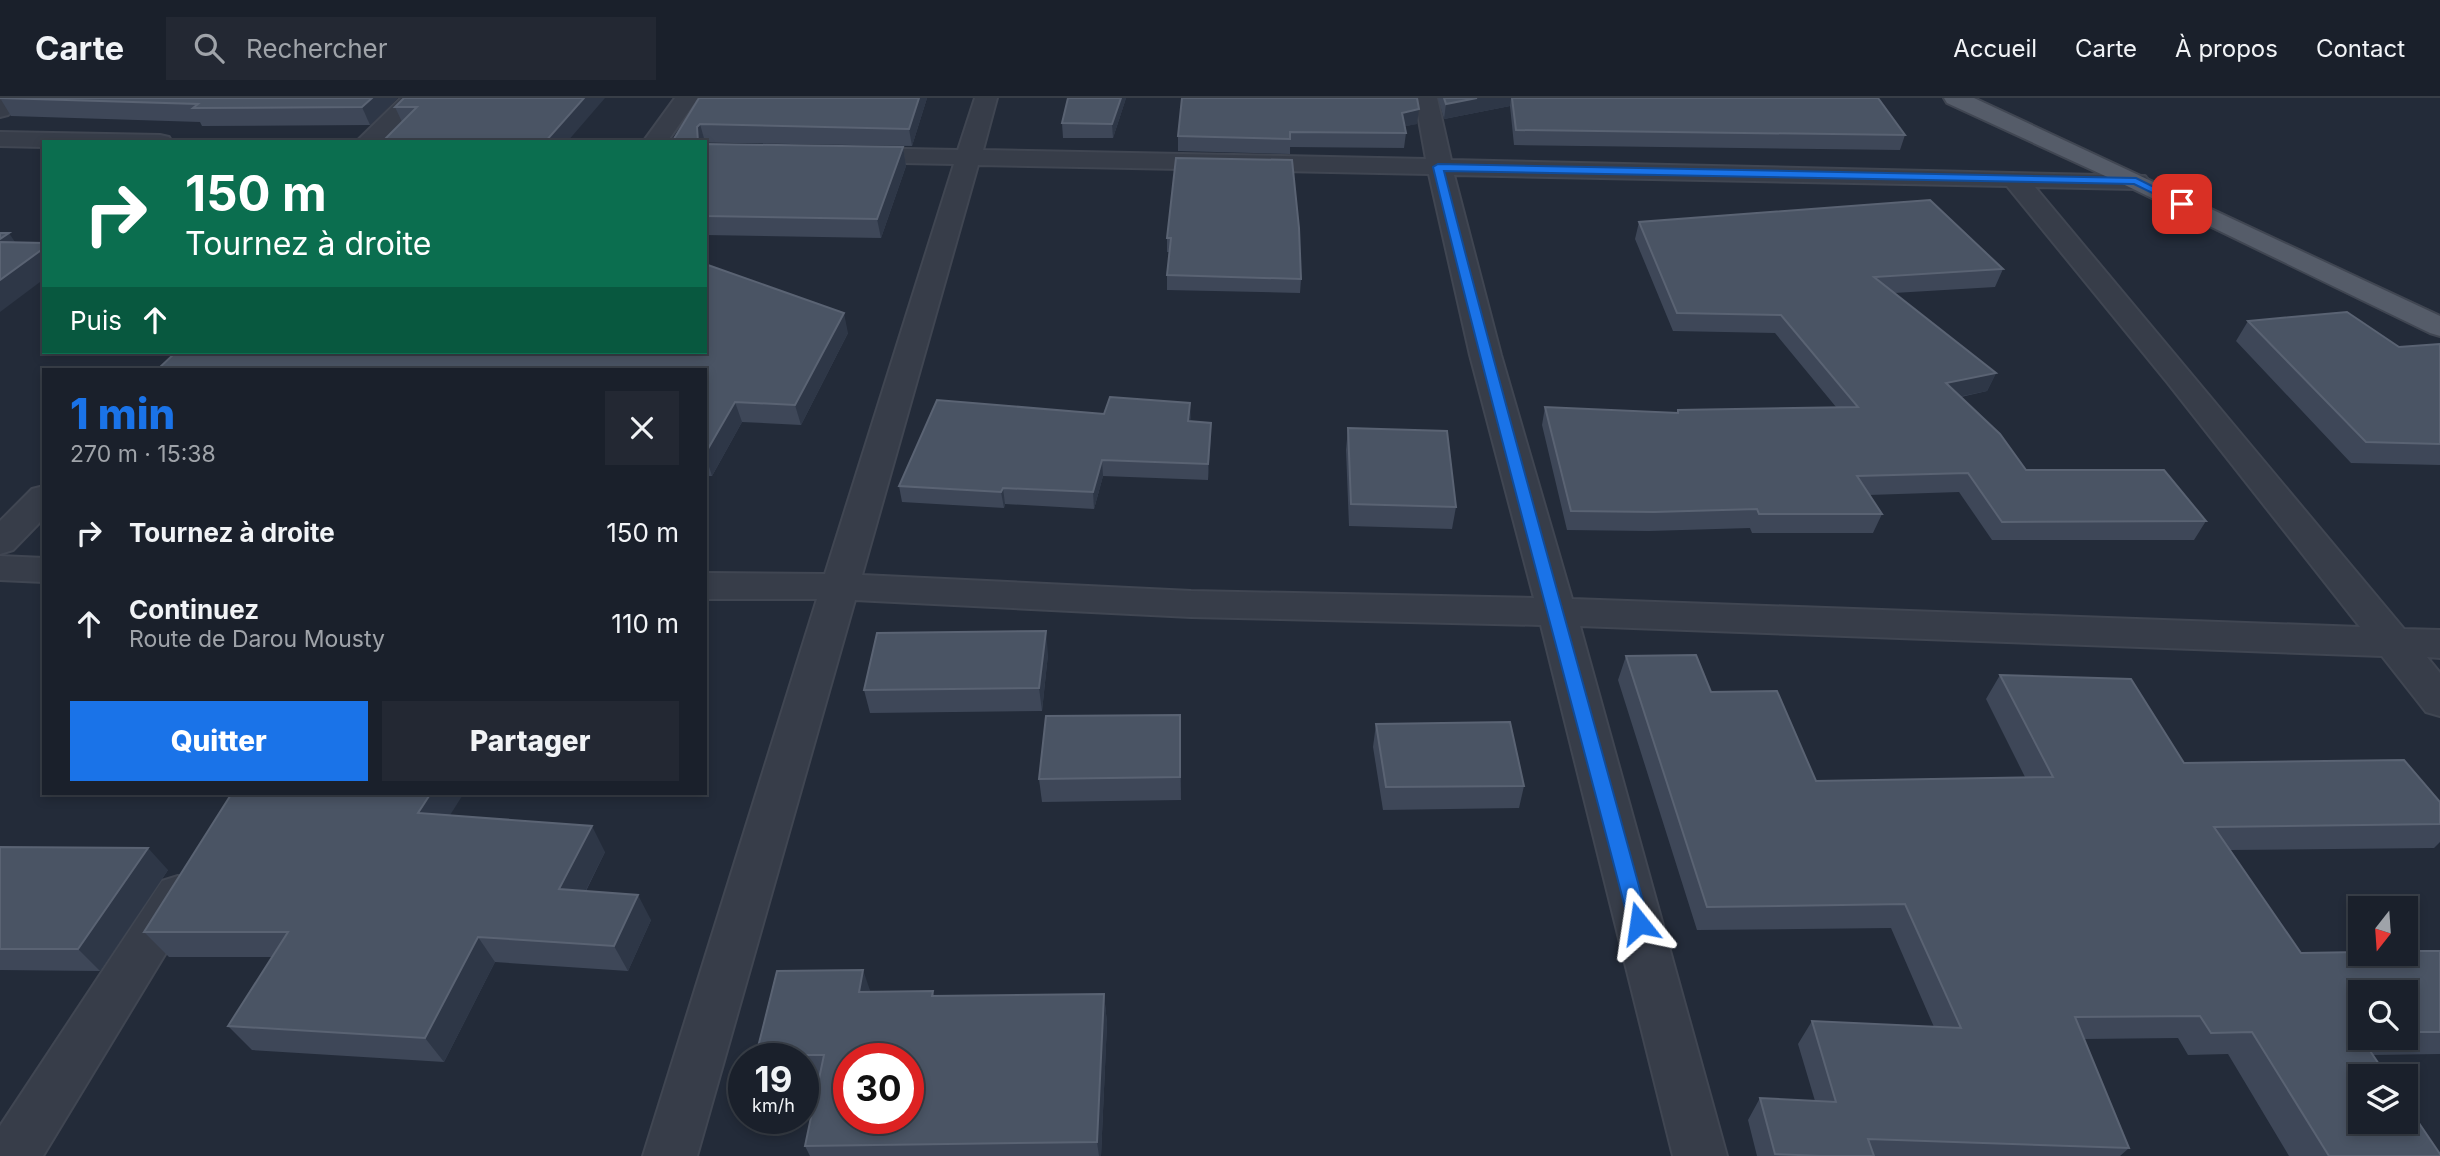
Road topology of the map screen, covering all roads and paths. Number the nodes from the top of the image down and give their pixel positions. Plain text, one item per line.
1 (18, 98) edge
2 (414, 98) edge
3 (687, 98) edge
4 (986, 98) edge
5 (1426, 98) edge
6 (1955, 98) edge
7 (0, 110) edge
8 (0, 139) edge
9 (53, 140) edge
10 (370, 140) edge
11 (656, 140) edge
12 (830, 155) edge
13 (969, 158) junction
14 (1438, 167) junction
15 (2015, 179) junction
16 (2136, 181) junction
17 (2440, 327) edge
18 (42, 499) edge
19 (0, 542) edge
20 (0, 568) edge
21 (42, 570) edge
22 (707, 586) edge
23 (840, 587) junction
24 (1557, 612) junction
25 (2390, 642) junction
26 (2440, 644) edge
27 (2440, 701) edge
28 (201, 861) edge
29 (12, 1156) edge
30 (670, 1156) edge
31 (1700, 1156) edge

1 - 7 street
2 - 10 street
3 - 11 street
4 - 13 street
5 - 14 street
6 - 16 main road
8 - 9 street
12 - 13 street
13 - 14 street
13 - 23 street
14 - 15 street
14 - 24 street
15 - 16 street
15 - 25 street
16 - 17 main road
18 - 19 street
20 - 21 street
22 - 23 street
23 - 24 street
23 - 30 street
24 - 25 street
24 - 31 street
25 - 26 street
25 - 27 street
28 - 29 street

